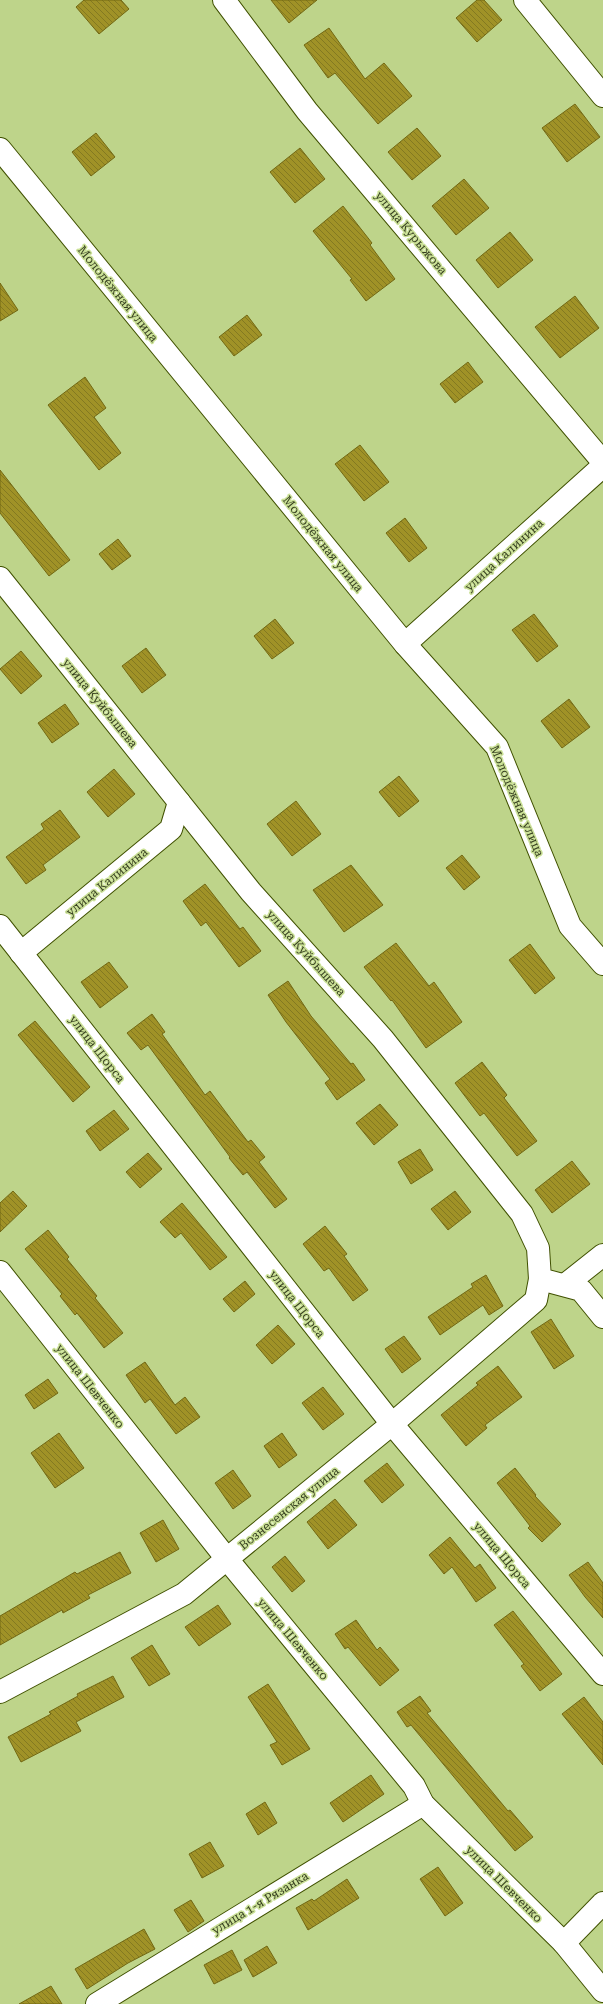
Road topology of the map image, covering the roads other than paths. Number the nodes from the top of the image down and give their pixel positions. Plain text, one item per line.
1 (224, 0) edge
2 (525, 0) edge
3 (603, 96) edge
4 (0, 149) edge
5 (603, 462) edge
6 (603, 466) edge
7 (0, 578) edge
8 (405, 644) junction
9 (179, 802) junction
10 (0, 926) edge
11 (21, 953) junction
12 (603, 964) edge
13 (603, 1255) edge
14 (0, 1272) edge
15 (540, 1279) junction
16 (565, 1285) junction
17 (603, 1317) edge
18 (392, 1424) junction
19 (227, 1559) junction
20 (603, 1674) edge
21 (0, 1692) edge
22 (423, 1804) junction
23 (603, 1903) edge
24 (564, 1943) junction
25 (603, 1991) edge
26 (97, 2004) edge

1 - 5 street, улица Курыжова
2 - 3 street
4 - 8 street, Молодёжная улица
6 - 8 street, улица Калинина
7 - 9 street, улица Куйбышева
8 - 12 street, Молодёжная улица
9 - 11 street, улица Калинина
9 - 15 street, улица Куйбышева
10 - 11 street, улица Щорса
11 - 18 street, улица Щорса
13 - 16 street
14 - 19 street, улица Шевченко
15 - 16 street
15 - 18 street, Вознесенская улица
16 - 17 street
18 - 19 street, Вознесенская улица
18 - 20 street, улица Щорса
19 - 21 street, Вознесенская улица
19 - 22 street, улица Шевченко
22 - 24 street, улица Шевченко
22 - 26 street, улица 1-я Рязанка
23 - 24 street
24 - 25 street, улица Шевченко

